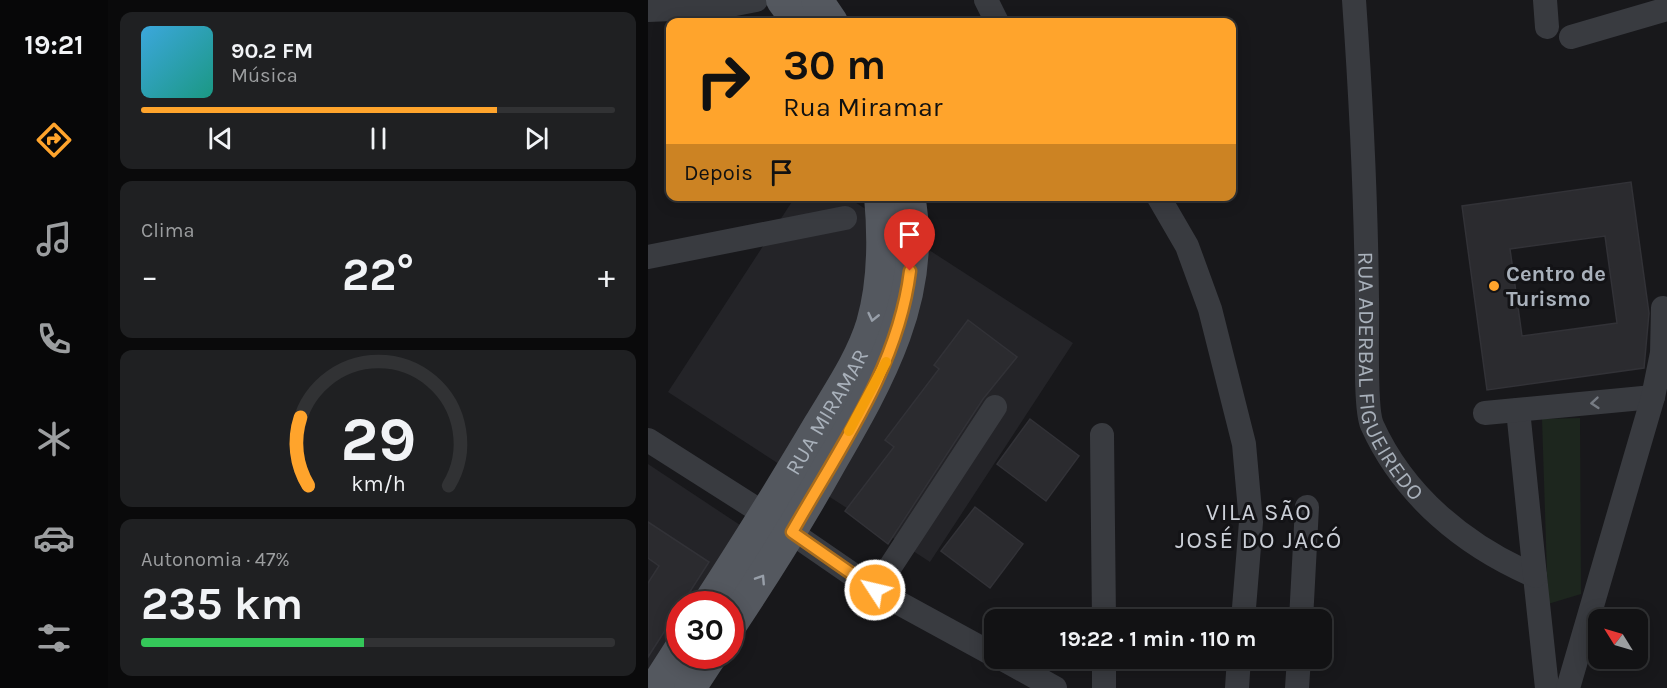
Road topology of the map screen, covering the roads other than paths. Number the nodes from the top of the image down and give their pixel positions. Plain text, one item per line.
1 (756, 0) edge
2 (782, 0) edge
3 (817, 0) edge
4 (986, 0) edge
5 (1354, 0) edge
6 (1545, 0) edge
7 (1667, 9) edge
8 (648, 10) edge
9 (795, 18) edge
10 (829, 18) edge
11 (995, 18) edge
12 (1547, 27) dead end
13 (1571, 37) dead end
14 (880, 201) edge
15 (909, 201) edge
16 (1161, 201) edge
17 (845, 218) dead end
18 (648, 257) edge
19 (1663, 308) dead end
20 (1653, 397) junction
21 (995, 407) dead end
22 (1518, 410) junction
23 (1485, 413) dead end
24 (1102, 435) dead end
25 (648, 440) edge
26 (1307, 507) dead end
27 (766, 514) junction
28 (792, 532) junction
29 (1535, 576) junction
30 (875, 590) junction
31 (716, 591) edge
32 (744, 605) edge
33 (1104, 609) edge
34 (1244, 609) edge
35 (1302, 609) edge
36 (984, 650) edge
37 (668, 669) edge
38 (702, 669) edge
39 (1021, 669) edge
40 (1104, 669) edge
41 (1238, 669) edge
42 (1299, 669) edge
43 (655, 688) edge
44 (690, 688) edge
45 (1055, 688) edge
46 (1104, 688) edge
47 (1237, 688) edge
48 (1298, 688) edge
49 (1547, 688) edge
50 (1568, 688) edge

1 - 8 street
2 - 9 main road
3 - 10 main road
4 - 11 street
5 - 29 street, RUA ADERBAL FIGUEIREDO
6 - 12 street
7 - 13 street
14 -> 27 main road, RUA MIRAMAR
15 - 28 main road, RUA MIRAMAR
16 - 34 street
17 - 18 street
19 - 20 street
20 -> 22 street
20 - 50 street
21 - 30 street
22 - 23 street
22 - 29 street
24 - 33 street
25 - 27 street
26 - 35 street
27 - 28 street
27 - 31 main road, RUA MIRAMAR
28 - 30 street
32 -> 28 main road, RUA MIRAMAR
29 - 49 street
30 - 36 street
37 - 43 main road
38 - 44 main road
39 - 45 street
40 - 46 street
41 - 47 street
42 - 48 street

